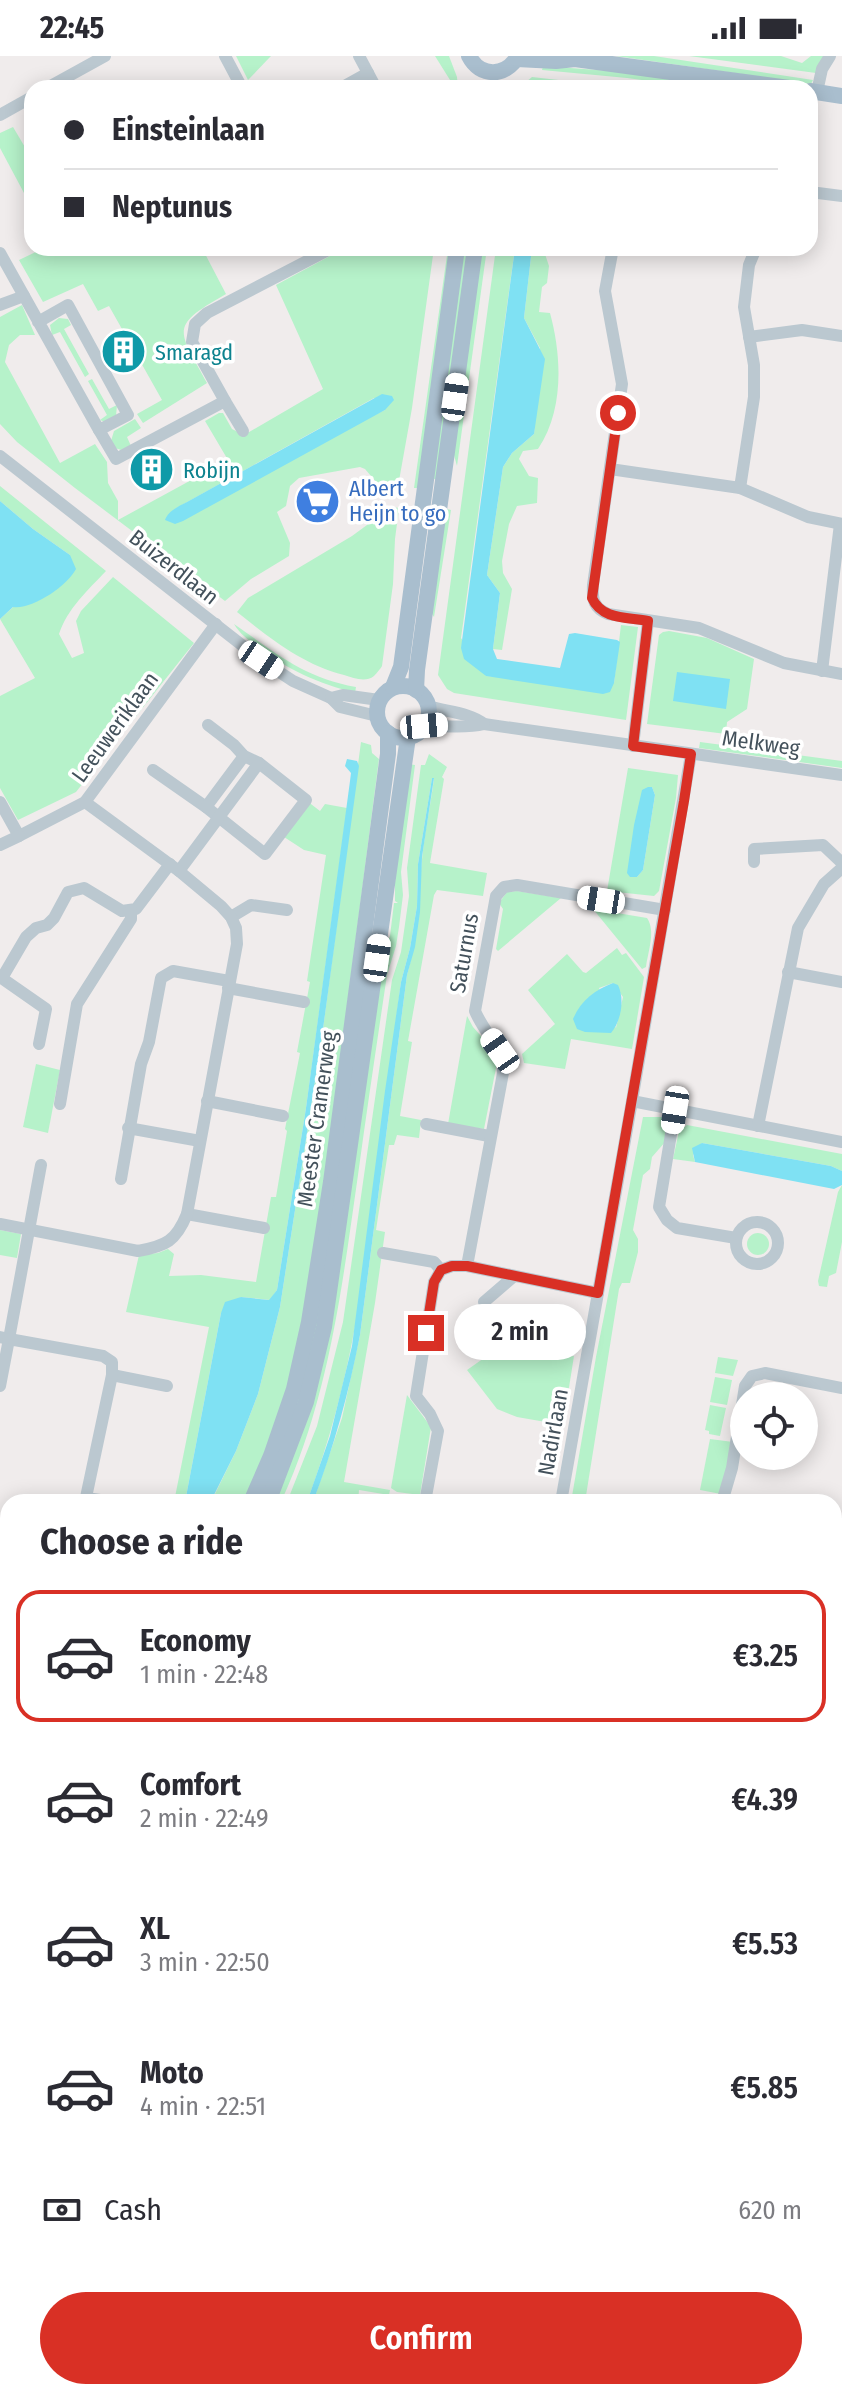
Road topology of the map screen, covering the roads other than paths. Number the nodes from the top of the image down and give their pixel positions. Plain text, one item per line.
1 (105, 56) edge
2 (225, 56) edge
3 (359, 56) edge
4 (830, 56) edge
5 (572, 57) edge
6 (517, 58) edge
7 (474, 62) edge
8 (368, 73) junction
9 (62, 80) edge
10 (238, 80) edge
11 (355, 80) edge
12 (372, 80) edge
13 (500, 80) edge
14 (733, 80) edge
15 (818, 80) edge
16 (818, 93) edge
17 (842, 96) edge
18 (24, 102) edge
19 (0, 115) edge
20 (818, 193) edge
21 (842, 196) edge
22 (0, 253) edge
23 (317, 256) edge
24 (456, 256) edge
25 (474, 256) edge
26 (612, 256) edge
27 (753, 256) edge
28 (24, 296) junction
29 (0, 305) edge
30 (38, 322) junction
31 (842, 336) edge
32 (749, 337) junction
33 (225, 401) junction
34 (99, 430) junction
35 (243, 431) dead end
36 (0, 456) edge
37 (610, 469) junction
38 (740, 488) junction
39 (841, 524) edge
40 (648, 621) junction
41 (216, 624) junction
42 (822, 671) junction
43 (842, 674) edge
44 (393, 687) junction
45 (416, 690) junction
46 (428, 706) junction
47 (378, 708) junction
48 (484, 724) junction
49 (208, 725) dead end
50 (424, 726) junction
51 (388, 733) junction
52 (408, 737) junction
53 (633, 746) junction
54 (691, 754) junction
55 (244, 756) junction
56 (259, 763) junction
57 (153, 770) dead end
58 (842, 775) edge
59 (0, 802) edge
60 (85, 802) junction
61 (206, 807) junction
62 (219, 817) junction
63 (19, 836) junction
64 (0, 845) edge
65 (754, 862) dead end
66 (842, 866) edge
67 (175, 868) junction
68 (131, 910) junction
69 (287, 910) dead end
70 (665, 910) junction
71 (231, 917) junction
72 (788, 972) junction
73 (1, 978) edge
74 (842, 982) edge
75 (228, 985) junction
76 (304, 1002) dead end
77 (39, 1044) dead end
78 (207, 1101) junction
79 (632, 1101) junction
80 (60, 1104) dead end
81 (675, 1110) junction
82 (283, 1116) dead end
83 (426, 1124) dead end
84 (758, 1126) junction
85 (128, 1128) junction
86 (489, 1136) junction
87 (200, 1141) junction
88 (842, 1142) edge
89 (41, 1165) dead end
90 (121, 1179) dead end
91 (187, 1214) junction
92 (0, 1224) edge
93 (264, 1228) dead end
94 (30, 1230) junction
95 (736, 1238) dead end
96 (383, 1253) dead end
97 (467, 1266) junction
98 (441, 1270) junction
99 (513, 1277) junction
100 (598, 1293) junction
101 (484, 1302) dead end
102 (4, 1338) edge
103 (112, 1375) junction
104 (0, 1386) edge
105 (167, 1386) dead end
106 (842, 1388) edge
107 (87, 1494) edge
108 (254, 1494) edge
109 (271, 1494) edge
110 (426, 1494) edge
111 (562, 1494) edge
112 (724, 1494) edge

1 - 9 street
2 - 10 street
3 - 8 street
4 - 15 street
5 - 6 main road
5 - 14 main road
6 - 13 main road
7 - 13 main road
8 - 11 street
8 - 12 street
16 - 17 main road
18 - 19 street
20 - 21 street
22 - 28 street
23 - 33 street
24 - 44 main road
25 - 45 main road
26 - 37 street
27 - 32 street
28 - 29 street
28 - 30 street
30 - 34 street
30 - 34 street
31 - 32 street
32 - 38 street
33 - 34 street
33 - 35 street
36 - 41 street, Buizerdlaan
37 - 38 street
37 - 40 street
38 - 39 street
39 - 42 street
40 - 42 street
40 - 53 street
41 - 47 street, Buizerdlaan
41 - 60 street, Leeuweriklaan
42 - 43 street
44 - 45 main road
44 - 47 main road
45 - 46 main road
46 - 48 street, Melkweg
46 - 50 main road
47 - 51 main road
48 - 50 street, Melkweg
48 - 53 street, Melkweg
49 - 55 street
50 - 52 main road
51 - 52 main road
51 - 108 main road, Meester Cramerweg
52 - 109 main road, Meester Cramerweg
53 - 54 street, Melkweg
54 - 58 street, Melkweg
54 - 70 street, Nadirlaan
55 - 56 street
55 - 61 street
56 - 62 street
56 - 62 street
57 - 61 street
59 - 63 street
60 - 63 street, Leeuweriklaan
60 - 67 street
61 - 62 street
62 - 67 street
63 - 64 street, Leeuweriklaan
65 - 66 street
66 - 72 street
67 - 68 street
67 - 71 street
68 - 73 street
68 - 80 street
69 - 71 street
70 - 79 street, Nadirlaan
70 - 86 street, Saturnus
71 - 75 street
72 - 74 street
72 - 84 street
73 - 77 street
75 - 76 street
75 - 78 street
75 - 85 street
78 - 82 street
78 - 87 street
79 - 81 street
79 - 100 street, Nadirlaan
81 - 84 street
81 - 95 street
83 - 86 street
84 - 88 street
85 - 87 street
85 - 90 street
86 - 97 street, Saturnus
87 - 91 street
89 - 94 street
91 - 93 street
91 - 94 street
92 - 94 street
94 - 102 street
96 - 98 street
97 - 98 street
97 - 99 street
98 - 110 street
99 - 100 street
99 - 101 street
100 - 111 street, Nadirlaan
102 - 103 street
102 - 104 street
103 - 105 street
103 - 107 street
106 - 112 street

